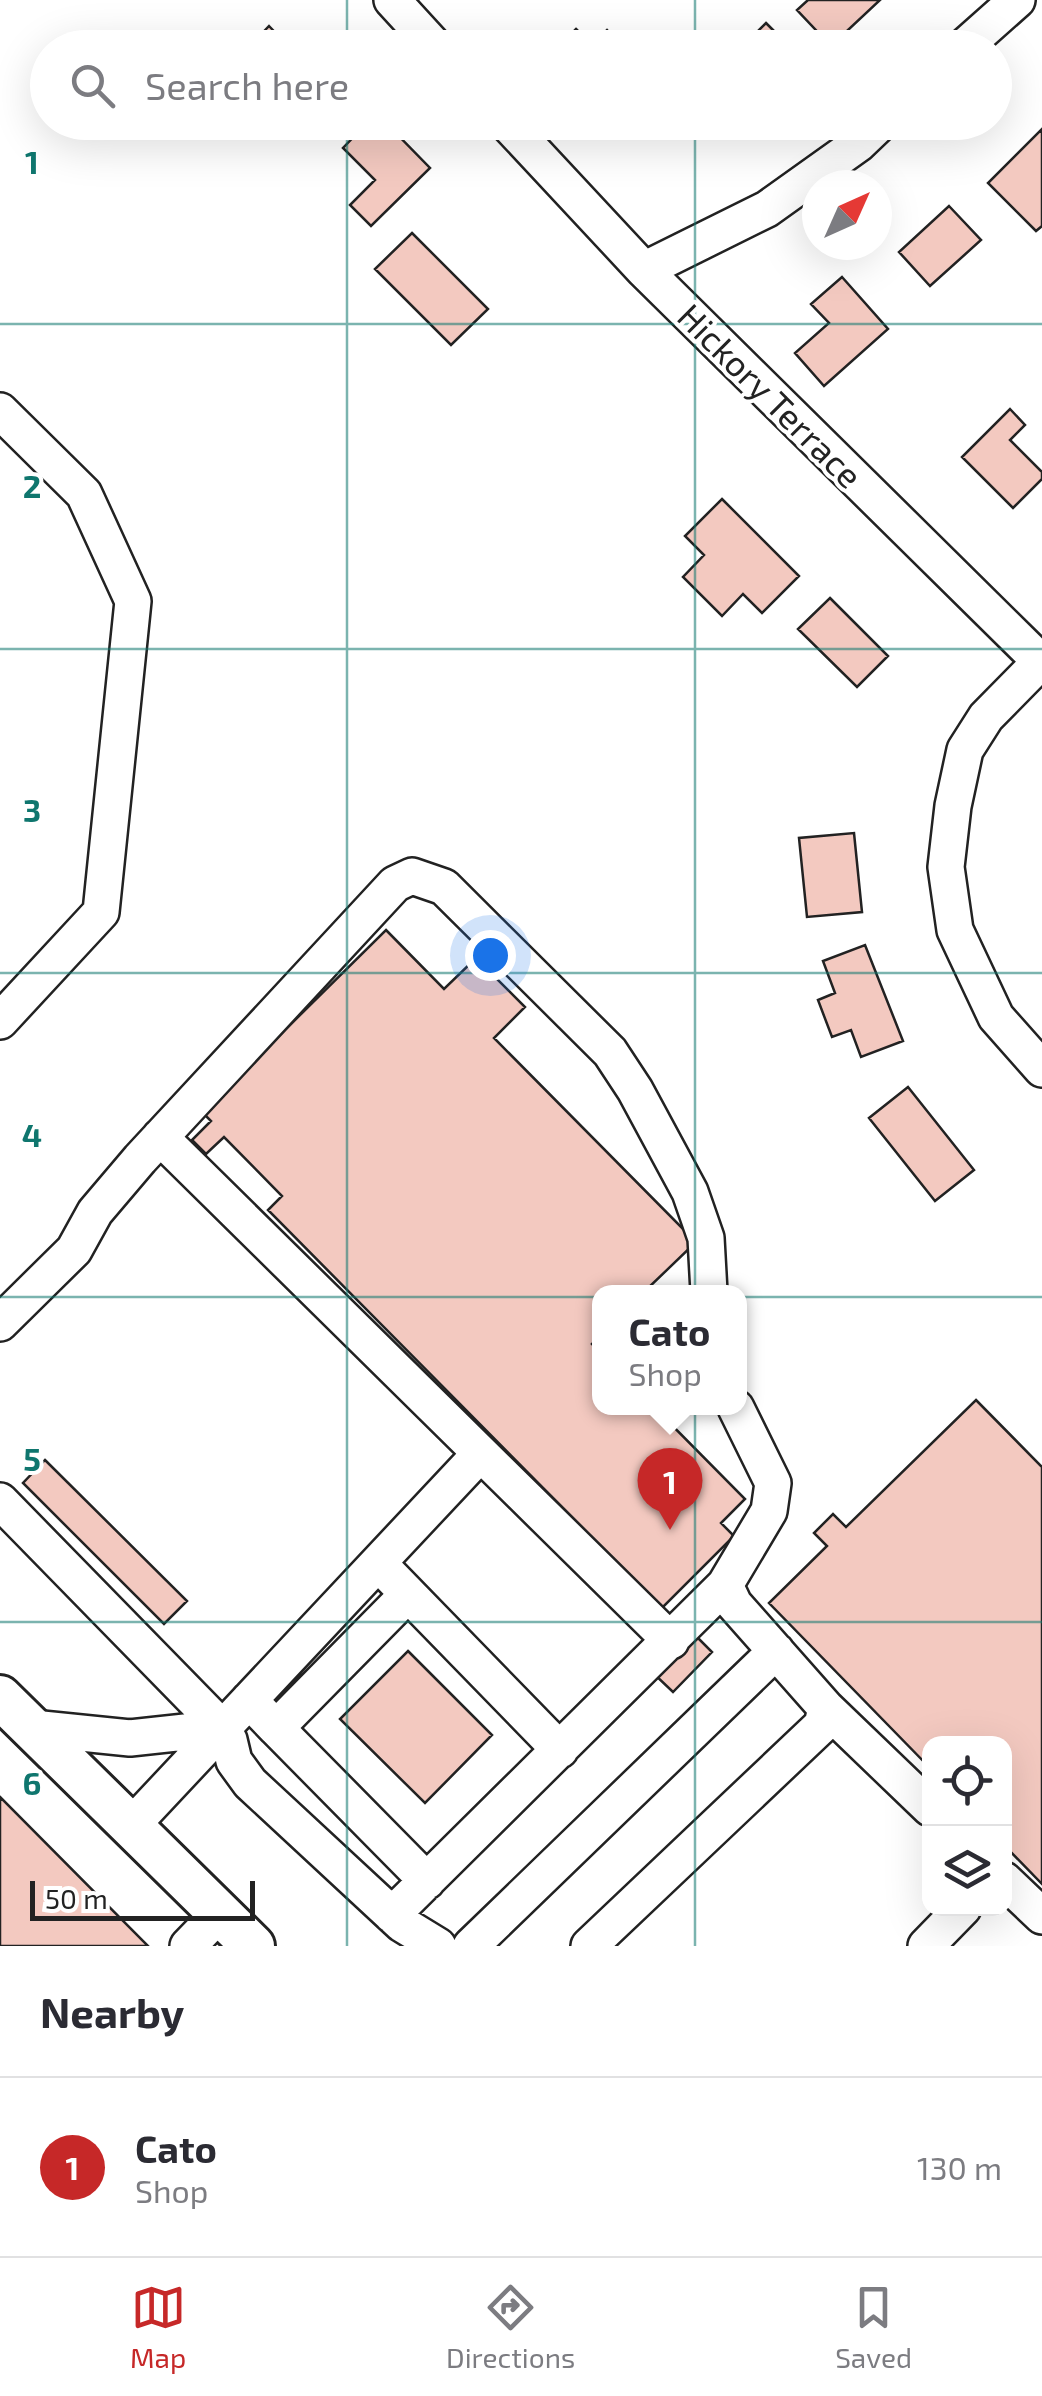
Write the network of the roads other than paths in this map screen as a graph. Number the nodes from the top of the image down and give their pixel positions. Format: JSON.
{"nodes":[{"id":1,"x":392,"y":0,"type":"edge"},
{"id":2,"x":1017,"y":0,"type":"edge"},
{"id":3,"x":420,"y":30,"type":"edge"},
{"id":4,"x":984,"y":30,"type":"edge"},
{"id":5,"x":523,"y":140,"type":"edge"},
{"id":6,"x":862,"y":140,"type":"edge"},
{"id":7,"x":644,"y":270,"type":"junction"},
{"id":8,"x":0,"y":411,"type":"edge"},
{"id":9,"x":1041,"y":661,"type":"edge"},
{"id":10,"x":0,"y":1021,"type":"edge"},
{"id":11,"x":1042,"y":1069,"type":"edge"},
{"id":12,"x":160,"y":1137,"type":"junction"},
{"id":13,"x":709,"y":1285,"type":"edge"},
{"id":14,"x":0,"y":1324,"type":"edge"},
{"id":15,"x":739,"y":1415,"type":"edge"},
{"id":16,"x":480,"y":1454,"type":"junction"},
{"id":17,"x":0,"y":1501,"type":"edge"},
{"id":18,"x":378,"y":1563,"type":"junction"},
{"id":19,"x":725,"y":1585,"type":"junction"},
{"id":20,"x":408,"y":1594,"type":"junction"},
{"id":21,"x":671,"y":1641,"type":"junction"},
{"id":22,"x":776,"y":1652,"type":"junction"},
{"id":23,"x":0,"y":1697,"type":"edge"},
{"id":24,"x":248,"y":1700,"type":"junction"},
{"id":25,"x":826,"y":1708,"type":"junction"},
{"id":26,"x":32,"y":1728,"type":"junction"},
{"id":27,"x":222,"y":1728,"type":"junction"},
{"id":28,"x":276,"y":1728,"type":"junction"},
{"id":29,"x":560,"y":1750,"type":"junction"},
{"id":30,"x":922,"y":1800,"type":"edge"},
{"id":31,"x":132,"y":1826,"type":"junction"},
{"id":32,"x":426,"y":1881,"type":"junction"},
{"id":33,"x":1012,"y":1888,"type":"edge"},
{"id":34,"x":220,"y":1913,"type":"junction"},
{"id":35,"x":392,"y":1915,"type":"junction"},
{"id":36,"x":955,"y":1916,"type":"edge"},
{"id":37,"x":1042,"y":1916,"type":"edge"},
{"id":38,"x":188,"y":1946,"type":"edge"},
{"id":39,"x":253,"y":1946,"type":"edge"},
{"id":40,"x":438,"y":1946,"type":"edge"},
{"id":41,"x":471,"y":1946,"type":"edge"},
{"id":42,"x":589,"y":1946,"type":"edge"},
{"id":43,"x":926,"y":1946,"type":"edge"}],
"edges":[{"from":1,"to":3,"type":"street"},
{"from":2,"to":4,"type":"street"},
{"from":5,"to":7,"type":"street","name":"Hickory Terrace"},
{"from":6,"to":7,"type":"street"},
{"from":7,"to":9,"type":"street","name":"Hickory Terrace"},
{"from":8,"to":10,"type":"street"},
{"from":9,"to":11,"type":"street"},
{"from":12,"to":13,"type":"street"},
{"from":12,"to":14,"type":"street"},
{"from":12,"to":16,"type":"street"},
{"from":15,"to":19,"type":"street"},
{"from":16,"to":18,"type":"street"},
{"from":16,"to":21,"type":"street"},
{"from":17,"to":27,"type":"street"},
{"from":18,"to":20,"type":"street"},
{"from":18,"to":24,"type":"street"},
{"from":19,"to":21,"type":"street"},
{"from":19,"to":22,"type":"street"},
{"from":20,"to":28,"type":"street"},
{"from":20,"to":29,"type":"street"},
{"from":21,"to":29,"type":"street"},
{"from":22,"to":25,"type":"street"},
{"from":22,"to":41,"type":"street"},
{"from":23,"to":26,"type":"main road"},
{"from":24,"to":27,"type":"street"},
{"from":24,"to":28,"type":"street"},
{"from":25,"to":30,"type":"street"},
{"from":25,"to":42,"type":"street"},
{"from":26,"to":27,"type":"street"},
{"from":26,"to":31,"type":"main road"},
{"from":27,"to":31,"type":"street"},
{"from":27,"to":35,"type":"street"},
{"from":28,"to":32,"type":"street"},
{"from":29,"to":32,"type":"street"},
{"from":31,"to":34,"type":"main road"},
{"from":32,"to":35,"type":"street"},
{"from":33,"to":37,"type":"street"},
{"from":34,"to":38,"type":"street"},
{"from":34,"to":39,"type":"main road"},
{"from":35,"to":40,"type":"street"},
{"from":36,"to":43,"type":"street"}]}
